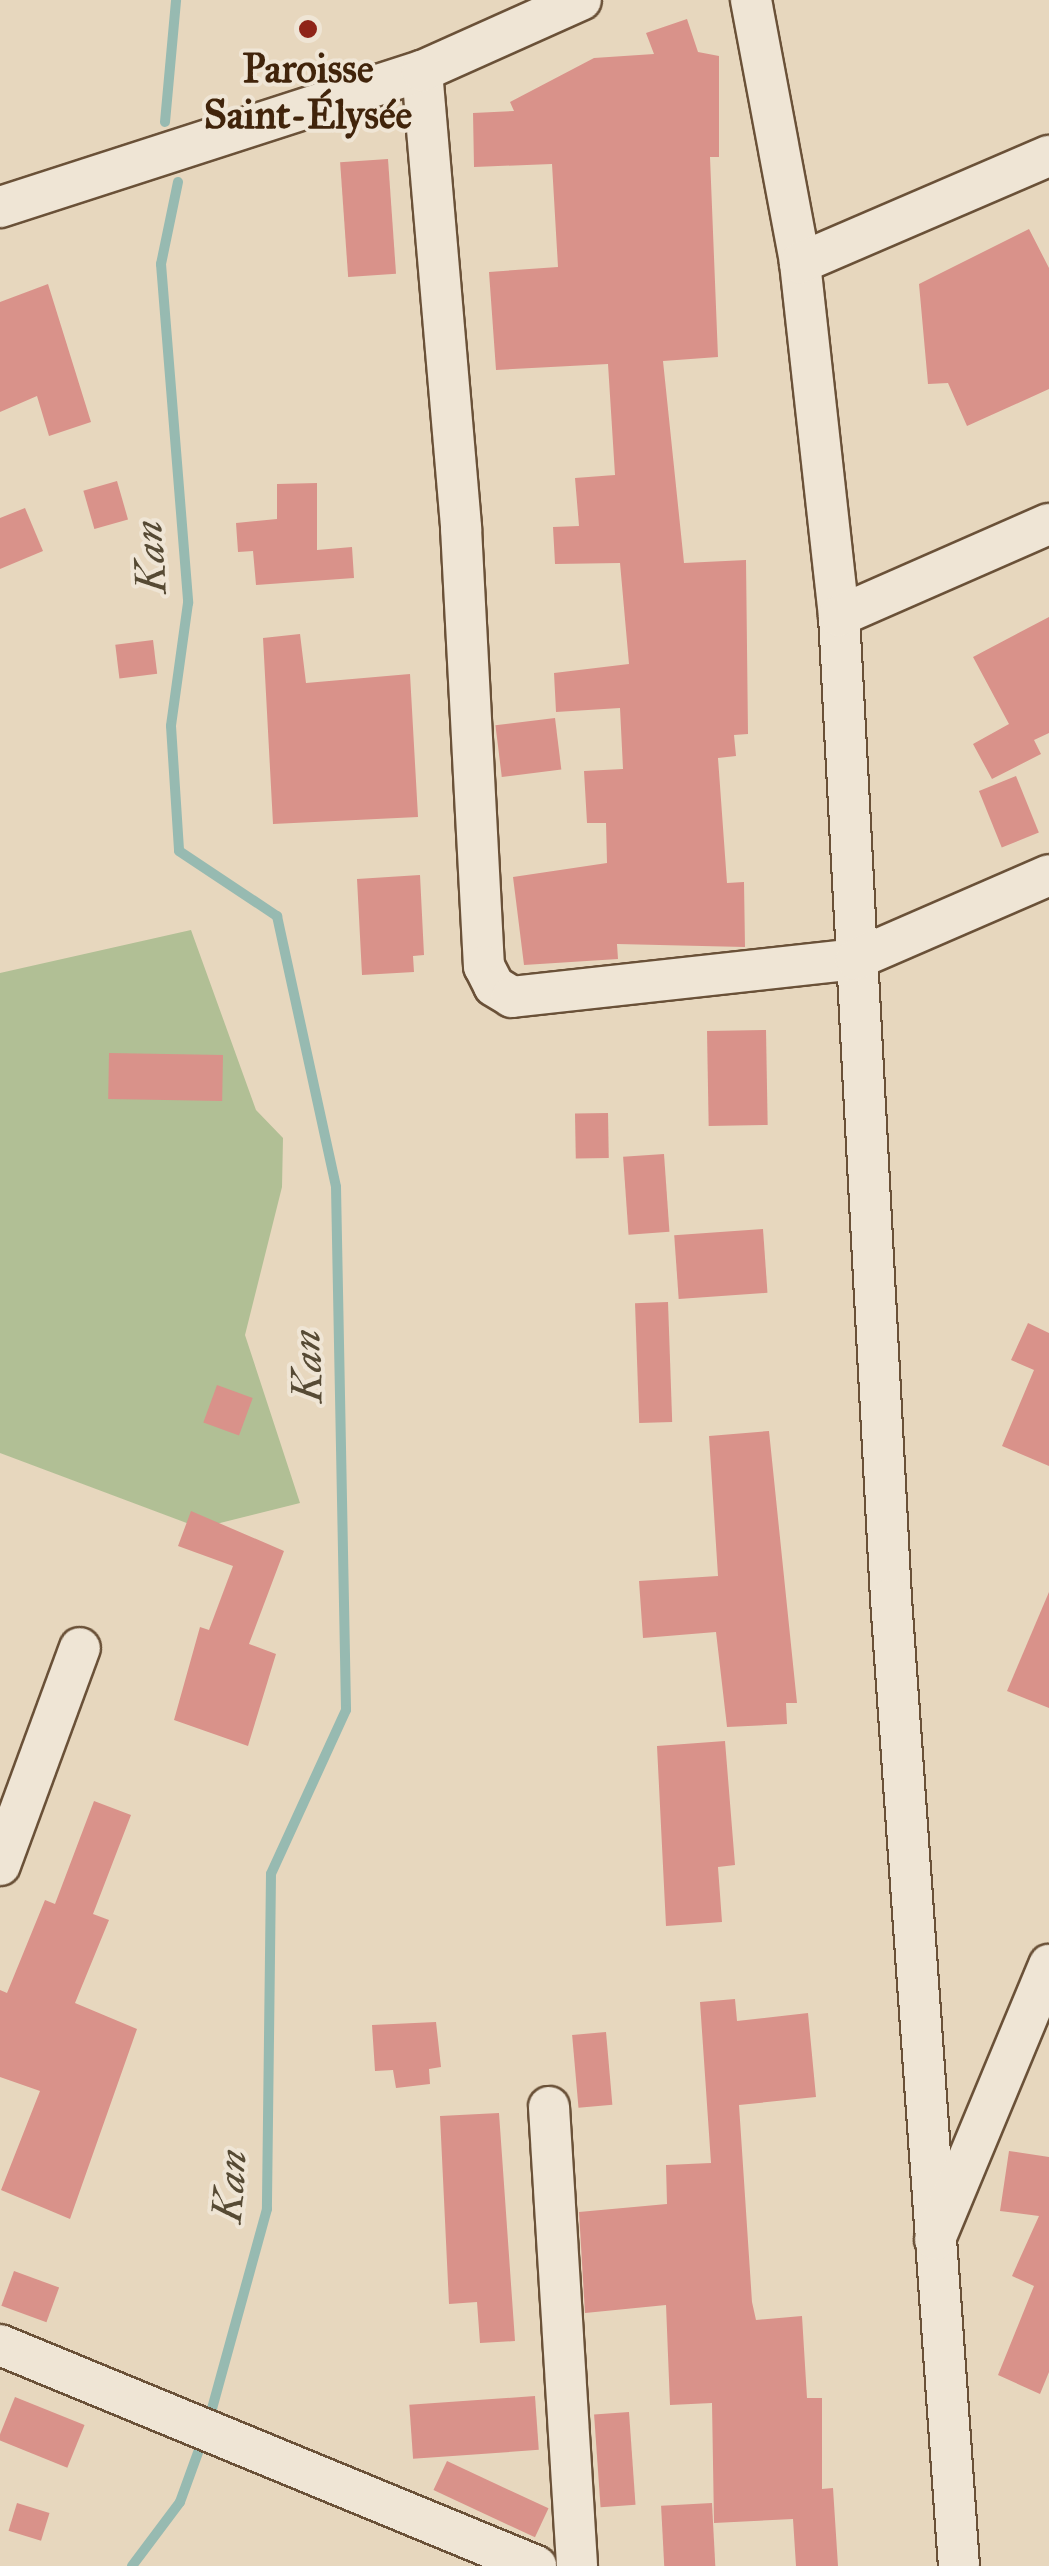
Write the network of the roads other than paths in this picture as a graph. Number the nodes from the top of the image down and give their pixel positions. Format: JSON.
{"nodes":[{"id":1,"x":581,"y":0,"type":"edge"},
{"id":2,"x":752,"y":0,"type":"edge"},
{"id":3,"x":422,"y":71,"type":"junction"},
{"id":4,"x":1049,"y":156,"type":"edge"},
{"id":5,"x":0,"y":206,"type":"edge"},
{"id":6,"x":800,"y":263,"type":"junction"},
{"id":7,"x":1049,"y":524,"type":"edge"},
{"id":8,"x":840,"y":616,"type":"junction"},
{"id":9,"x":1049,"y":875,"type":"edge"},
{"id":10,"x":856,"y":959,"type":"junction"},
{"id":11,"x":80,"y":1648,"type":"dead end"},
{"id":12,"x":0,"y":1865,"type":"edge"},
{"id":13,"x":1049,"y":1966,"type":"edge"},
{"id":14,"x":548,"y":2107,"type":"dead end"},
{"id":15,"x":932,"y":2246,"type":"junction"},
{"id":16,"x":0,"y":2345,"type":"edge"},
{"id":17,"x":536,"y":2566,"type":"edge"},
{"id":18,"x":577,"y":2566,"type":"edge"},
{"id":19,"x":959,"y":2566,"type":"edge"}],
"edges":[{"from":1,"to":3,"type":"street"},
{"from":2,"to":6,"type":"street"},
{"from":3,"to":5,"type":"street"},
{"from":3,"to":10,"type":"street"},
{"from":4,"to":6,"type":"street"},
{"from":6,"to":8,"type":"street"},
{"from":7,"to":8,"type":"street"},
{"from":8,"to":10,"type":"street"},
{"from":9,"to":10,"type":"street"},
{"from":10,"to":15,"type":"street"},
{"from":11,"to":12,"type":"street"},
{"from":13,"to":15,"type":"street"},
{"from":14,"to":18,"type":"street"},
{"from":15,"to":19,"type":"street"},
{"from":16,"to":17,"type":"street"}]}
